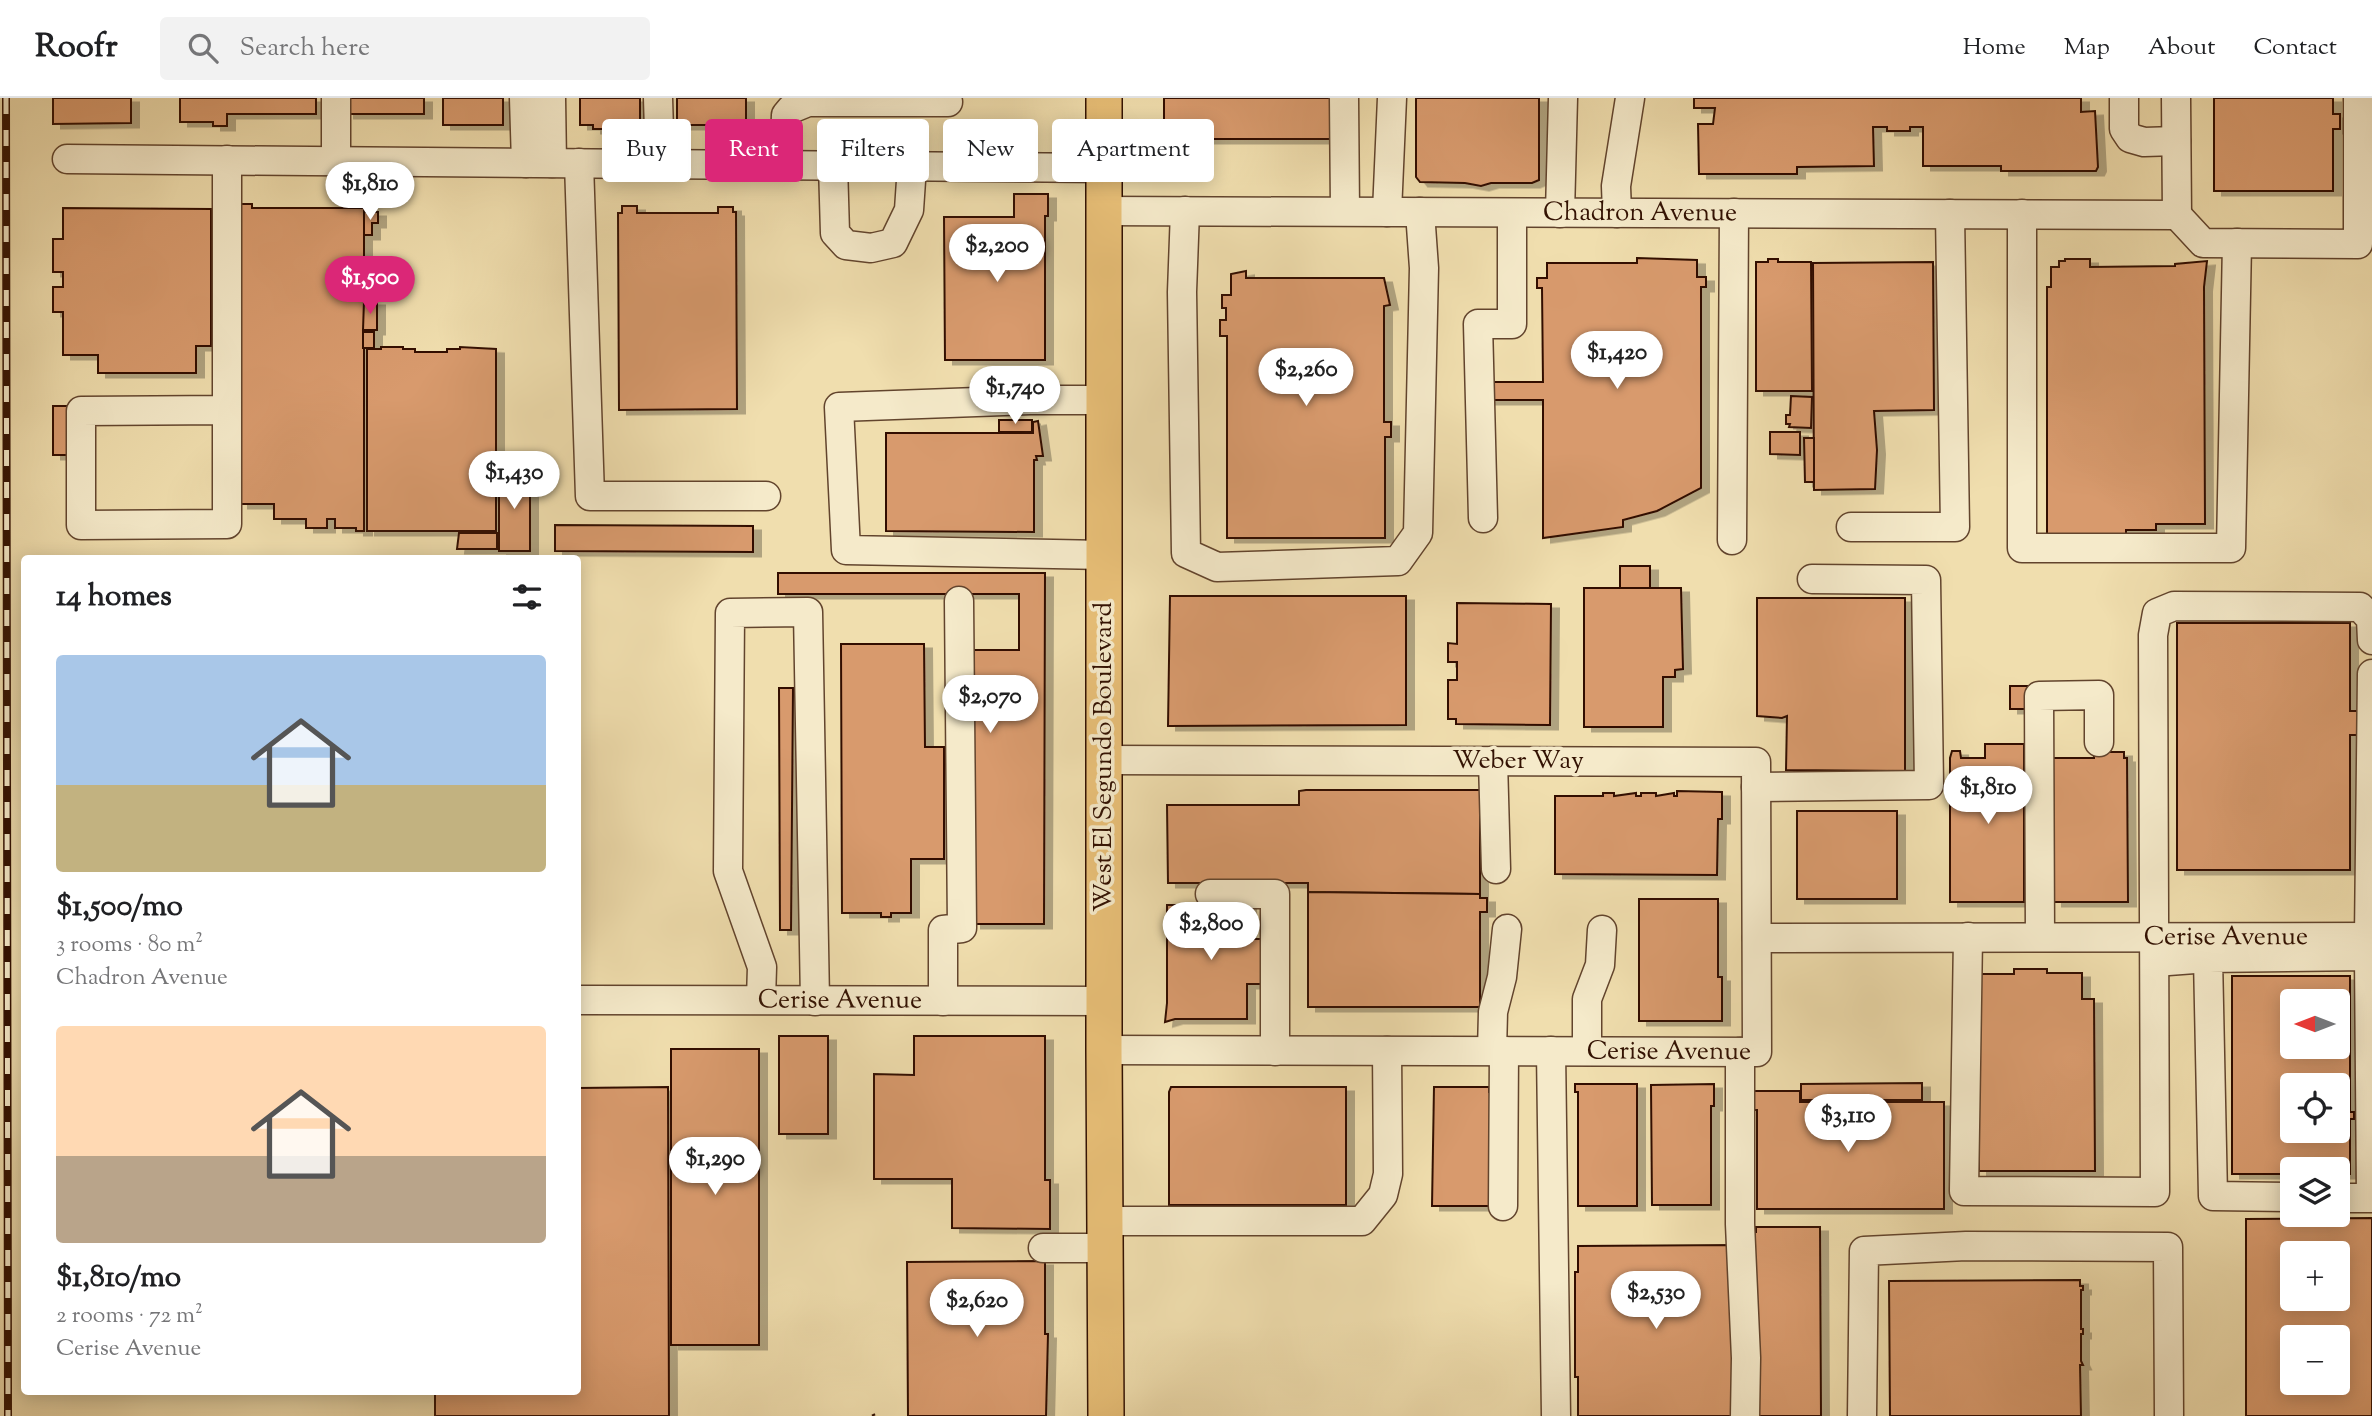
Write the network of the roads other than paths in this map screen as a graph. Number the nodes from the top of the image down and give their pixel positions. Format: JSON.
{"nodes":[{"id":1,"x":336,"y":98,"type":"edge"},
{"id":2,"x":524,"y":98,"type":"edge"},
{"id":3,"x":551,"y":98,"type":"edge"},
{"id":4,"x":658,"y":98,"type":"edge"},
{"id":5,"x":1104,"y":98,"type":"edge"},
{"id":6,"x":1344,"y":98,"type":"edge"},
{"id":7,"x":1392,"y":98,"type":"edge"},
{"id":8,"x":1563,"y":98,"type":"edge"},
{"id":9,"x":1630,"y":98,"type":"edge"},
{"id":10,"x":2124,"y":98,"type":"edge"},
{"id":11,"x":2176,"y":98,"type":"edge"},
{"id":12,"x":2358,"y":98,"type":"edge"},
{"id":13,"x":948,"y":102,"type":"dead end"},
{"id":14,"x":659,"y":119,"type":"edge"},
{"id":15,"x":786,"y":119,"type":"edge"},
{"id":16,"x":1104,"y":119,"type":"edge"},
{"id":17,"x":2176,"y":141,"type":"junction"},
{"id":18,"x":67,"y":159,"type":"dead end"},
{"id":19,"x":227,"y":160,"type":"junction"},
{"id":20,"x":336,"y":161,"type":"junction"},
{"id":21,"x":552,"y":163,"type":"junction"},
{"id":22,"x":602,"y":163,"type":"edge"},
{"id":23,"x":929,"y":166,"type":"edge"},
{"id":24,"x":1052,"y":167,"type":"edge"},
{"id":25,"x":834,"y":182,"type":"edge"},
{"id":26,"x":911,"y":182,"type":"edge"},
{"id":27,"x":1104,"y":182,"type":"edge"},
{"id":28,"x":1104,"y":211,"type":"junction"},
{"id":29,"x":1185,"y":211,"type":"junction"},
{"id":30,"x":1345,"y":211,"type":"junction"},
{"id":31,"x":1387,"y":212,"type":"junction"},
{"id":32,"x":1420,"y":212,"type":"junction"},
{"id":33,"x":1512,"y":212,"type":"junction"},
{"id":34,"x":1560,"y":212,"type":"junction"},
{"id":35,"x":1617,"y":212,"type":"junction"},
{"id":36,"x":1734,"y":213,"type":"junction"},
{"id":37,"x":1950,"y":214,"type":"junction"},
{"id":38,"x":2022,"y":214,"type":"junction"},
{"id":39,"x":2177,"y":215,"type":"junction"},
{"id":40,"x":2237,"y":243,"type":"junction"},
{"id":41,"x":1104,"y":400,"type":"junction"},
{"id":42,"x":227,"y":410,"type":"junction"},
{"id":43,"x":766,"y":496,"type":"dead end"},
{"id":44,"x":1483,"y":518,"type":"dead end"},
{"id":45,"x":1851,"y":527,"type":"dead end"},
{"id":46,"x":1732,"y":540,"type":"dead end"},
{"id":47,"x":1104,"y":555,"type":"junction"},
{"id":48,"x":1812,"y":579,"type":"dead end"},
{"id":49,"x":959,"y":601,"type":"dead end"},
{"id":50,"x":2372,"y":639,"type":"edge"},
{"id":51,"x":2372,"y":674,"type":"edge"},
{"id":52,"x":2099,"y":742,"type":"dead end"},
{"id":53,"x":1104,"y":760,"type":"junction"},
{"id":54,"x":1493,"y":761,"type":"junction"},
{"id":55,"x":1756,"y":787,"type":"junction"},
{"id":56,"x":1496,"y":869,"type":"dead end"},
{"id":57,"x":1210,"y":894,"type":"dead end"},
{"id":58,"x":1507,"y":929,"type":"dead end"},
{"id":59,"x":1602,"y":930,"type":"dead end"},
{"id":60,"x":1968,"y":937,"type":"junction"},
{"id":61,"x":2040,"y":937,"type":"junction"},
{"id":62,"x":2371,"y":937,"type":"edge"},
{"id":63,"x":1757,"y":938,"type":"junction"},
{"id":64,"x":2207,"y":948,"type":"junction"},
{"id":65,"x":2155,"y":950,"type":"junction"},
{"id":66,"x":761,"y":999,"type":"junction"},
{"id":67,"x":581,"y":1000,"type":"edge"},
{"id":68,"x":815,"y":1001,"type":"junction"},
{"id":69,"x":943,"y":1001,"type":"junction"},
{"id":70,"x":1104,"y":1001,"type":"junction"},
{"id":71,"x":1104,"y":1050,"type":"junction"},
{"id":72,"x":1275,"y":1051,"type":"junction"},
{"id":73,"x":1387,"y":1051,"type":"junction"},
{"id":74,"x":1498,"y":1051,"type":"junction"},
{"id":75,"x":1551,"y":1052,"type":"junction"},
{"id":76,"x":1587,"y":1052,"type":"junction"},
{"id":77,"x":1740,"y":1052,"type":"junction"},
{"id":78,"x":2280,"y":1197,"type":"edge"},
{"id":79,"x":2350,"y":1198,"type":"edge"},
{"id":80,"x":1503,"y":1206,"type":"dead end"},
{"id":81,"x":1105,"y":1235,"type":"junction"},
{"id":82,"x":1043,"y":1248,"type":"dead end"},
{"id":83,"x":1106,"y":1416,"type":"edge"},
{"id":84,"x":1556,"y":1416,"type":"edge"},
{"id":85,"x":1745,"y":1416,"type":"edge"},
{"id":86,"x":1861,"y":1416,"type":"edge"},
{"id":87,"x":2169,"y":1416,"type":"edge"}],
"edges":[{"from":1,"to":20,"type":"street"},
{"from":2,"to":21,"type":"street"},
{"from":3,"to":21,"type":"street"},
{"from":4,"to":14,"type":"street"},
{"from":5,"to":16,"type":"main road","name":"West El Segundo Boulevard"},
{"from":6,"to":30,"type":"street"},
{"from":7,"to":31,"type":"street"},
{"from":8,"to":34,"type":"street"},
{"from":9,"to":35,"type":"street"},
{"from":10,"to":17,"type":"street"},
{"from":11,"to":17,"type":"street"},
{"from":12,"to":40,"type":"street"},
{"from":13,"to":15,"type":"street"},
{"from":17,"to":39,"type":"street"},
{"from":18,"to":19,"type":"street"},
{"from":19,"to":20,"type":"street"},
{"from":19,"to":42,"type":"street"},
{"from":20,"to":21,"type":"street"},
{"from":21,"to":22,"type":"street"},
{"from":21,"to":43,"type":"street"},
{"from":23,"to":24,"type":"street"},
{"from":25,"to":26,"type":"street"},
{"from":27,"to":28,"type":"main road","name":"West El Segundo Boulevard"},
{"from":28,"to":29,"type":"street","name":"Chadron Avenue"},
{"from":28,"to":41,"type":"main road","name":"West El Segundo Boulevard"},
{"from":29,"to":30,"type":"street","name":"Chadron Avenue"},
{"from":29,"to":32,"type":"street"},
{"from":30,"to":31,"type":"street","name":"Chadron Avenue"},
{"from":31,"to":32,"type":"street","name":"Chadron Avenue"},
{"from":32,"to":33,"type":"street","name":"Chadron Avenue"},
{"from":33,"to":34,"type":"street","name":"Chadron Avenue"},
{"from":33,"to":44,"type":"street"},
{"from":34,"to":35,"type":"street","name":"Chadron Avenue"},
{"from":35,"to":36,"type":"street","name":"Chadron Avenue"},
{"from":36,"to":37,"type":"street","name":"Chadron Avenue"},
{"from":36,"to":46,"type":"street"},
{"from":37,"to":38,"type":"street","name":"Chadron Avenue"},
{"from":37,"to":45,"type":"street"},
{"from":38,"to":39,"type":"street","name":"Chadron Avenue"},
{"from":38,"to":40,"type":"street"},
{"from":39,"to":40,"type":"street"},
{"from":41,"to":47,"type":"main road","name":"West El Segundo Boulevard"},
{"from":41,"to":47,"type":"street"},
{"from":42,"to":42,"type":"street"},
{"from":47,"to":53,"type":"main road","name":"West El Segundo Boulevard"},
{"from":48,"to":55,"type":"street"},
{"from":49,"to":69,"type":"street"},
{"from":50,"to":65,"type":"street"},
{"from":51,"to":62,"type":"street"},
{"from":52,"to":61,"type":"street"},
{"from":53,"to":54,"type":"street","name":"Weber Way"},
{"from":53,"to":70,"type":"main road","name":"West El Segundo Boulevard"},
{"from":54,"to":55,"type":"street","name":"Weber Way"},
{"from":54,"to":56,"type":"street"},
{"from":55,"to":63,"type":"street","name":"Weber Way"},
{"from":57,"to":72,"type":"street"},
{"from":58,"to":74,"type":"street"},
{"from":59,"to":76,"type":"street"},
{"from":60,"to":61,"type":"street","name":"Cerise Avenue"},
{"from":60,"to":63,"type":"street","name":"Cerise Avenue"},
{"from":60,"to":65,"type":"street"},
{"from":61,"to":65,"type":"street","name":"Cerise Avenue"},
{"from":62,"to":64,"type":"street","name":"Cerise Avenue"},
{"from":63,"to":77,"type":"street","name":"Cerise Avenue"},
{"from":64,"to":65,"type":"street","name":"Cerise Avenue"},
{"from":64,"to":78,"type":"street"},
{"from":64,"to":79,"type":"street"},
{"from":66,"to":67,"type":"street","name":"Cerise Avenue"},
{"from":66,"to":68,"type":"street","name":"Cerise Avenue"},
{"from":66,"to":68,"type":"street"},
{"from":68,"to":69,"type":"street","name":"Cerise Avenue"},
{"from":69,"to":70,"type":"street","name":"Cerise Avenue"},
{"from":70,"to":71,"type":"main road","name":"West El Segundo Boulevard"},
{"from":71,"to":72,"type":"street","name":"Cerise Avenue"},
{"from":71,"to":81,"type":"main road","name":"West El Segundo Boulevard"},
{"from":72,"to":73,"type":"street","name":"Cerise Avenue"},
{"from":73,"to":74,"type":"street","name":"Cerise Avenue"},
{"from":73,"to":81,"type":"street"},
{"from":74,"to":75,"type":"street","name":"Cerise Avenue"},
{"from":74,"to":80,"type":"street"},
{"from":75,"to":76,"type":"street","name":"Cerise Avenue"},
{"from":75,"to":84,"type":"street"},
{"from":76,"to":77,"type":"street","name":"Cerise Avenue"},
{"from":77,"to":85,"type":"street"},
{"from":81,"to":82,"type":"street"},
{"from":81,"to":83,"type":"main road","name":"West El Segundo Boulevard"},
{"from":86,"to":87,"type":"street"}]}
